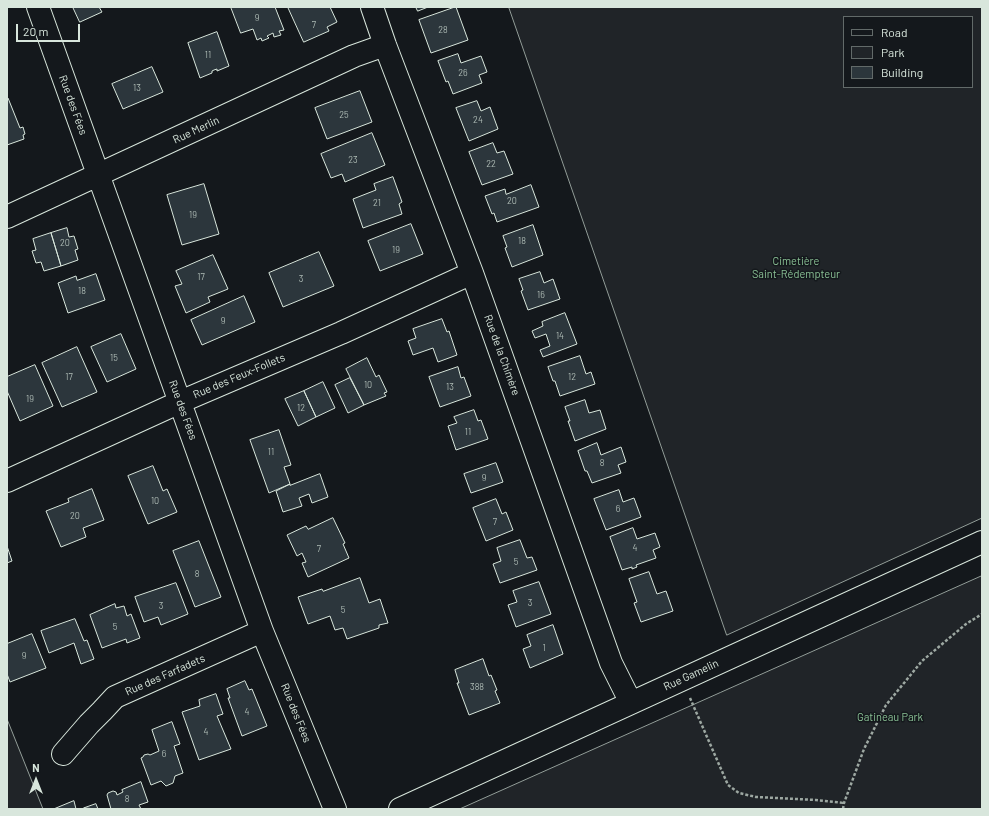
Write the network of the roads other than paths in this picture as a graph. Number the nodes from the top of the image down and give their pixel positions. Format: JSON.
{"nodes":[{"id":1,"x":38,"y":7,"type":"edge"},
{"id":2,"x":372,"y":7,"type":"edge"},
{"id":3,"x":385,"y":45,"type":"junction"},
{"id":4,"x":98,"y":175,"type":"junction"},
{"id":5,"x":7,"y":217,"type":"edge"},
{"id":6,"x":472,"y":272,"type":"junction"},
{"id":7,"x":180,"y":402,"type":"junction"},
{"id":8,"x":7,"y":482,"type":"edge"},
{"id":9,"x":982,"y":542,"type":"edge"},
{"id":10,"x":262,"y":632,"type":"junction"},
{"id":11,"x":631,"y":703,"type":"junction"},
{"id":12,"x":64,"y":754,"type":"dead end"},
{"id":13,"x":335,"y":809,"type":"edge"},
{"id":14,"x":400,"y":809,"type":"edge"}],
"edges":[{"from":1,"to":4,"type":"street","name":"Rue des Fées"},
{"from":2,"to":3,"type":"street","name":"Rue de la Chimère"},
{"from":3,"to":4,"type":"street","name":"Rue Merlin"},
{"from":3,"to":6,"type":"street","name":"Rue de la Chimère"},
{"from":4,"to":5,"type":"street","name":"Rue Merlin"},
{"from":4,"to":7,"type":"street","name":"Rue des Fées"},
{"from":6,"to":7,"type":"street","name":"Rue des Feux-Follets"},
{"from":6,"to":11,"type":"street","name":"Rue de la Chimère"},
{"from":7,"to":8,"type":"street","name":"Rue des Feux-Follets"},
{"from":7,"to":10,"type":"street","name":"Rue des Fées"},
{"from":9,"to":11,"type":"street","name":"Rue Gamelin"},
{"from":10,"to":12,"type":"street","name":"Rue des Farfadets"},
{"from":10,"to":13,"type":"street","name":"Rue des Fées"},
{"from":11,"to":14,"type":"street","name":"Rue Gamelin"}]}
